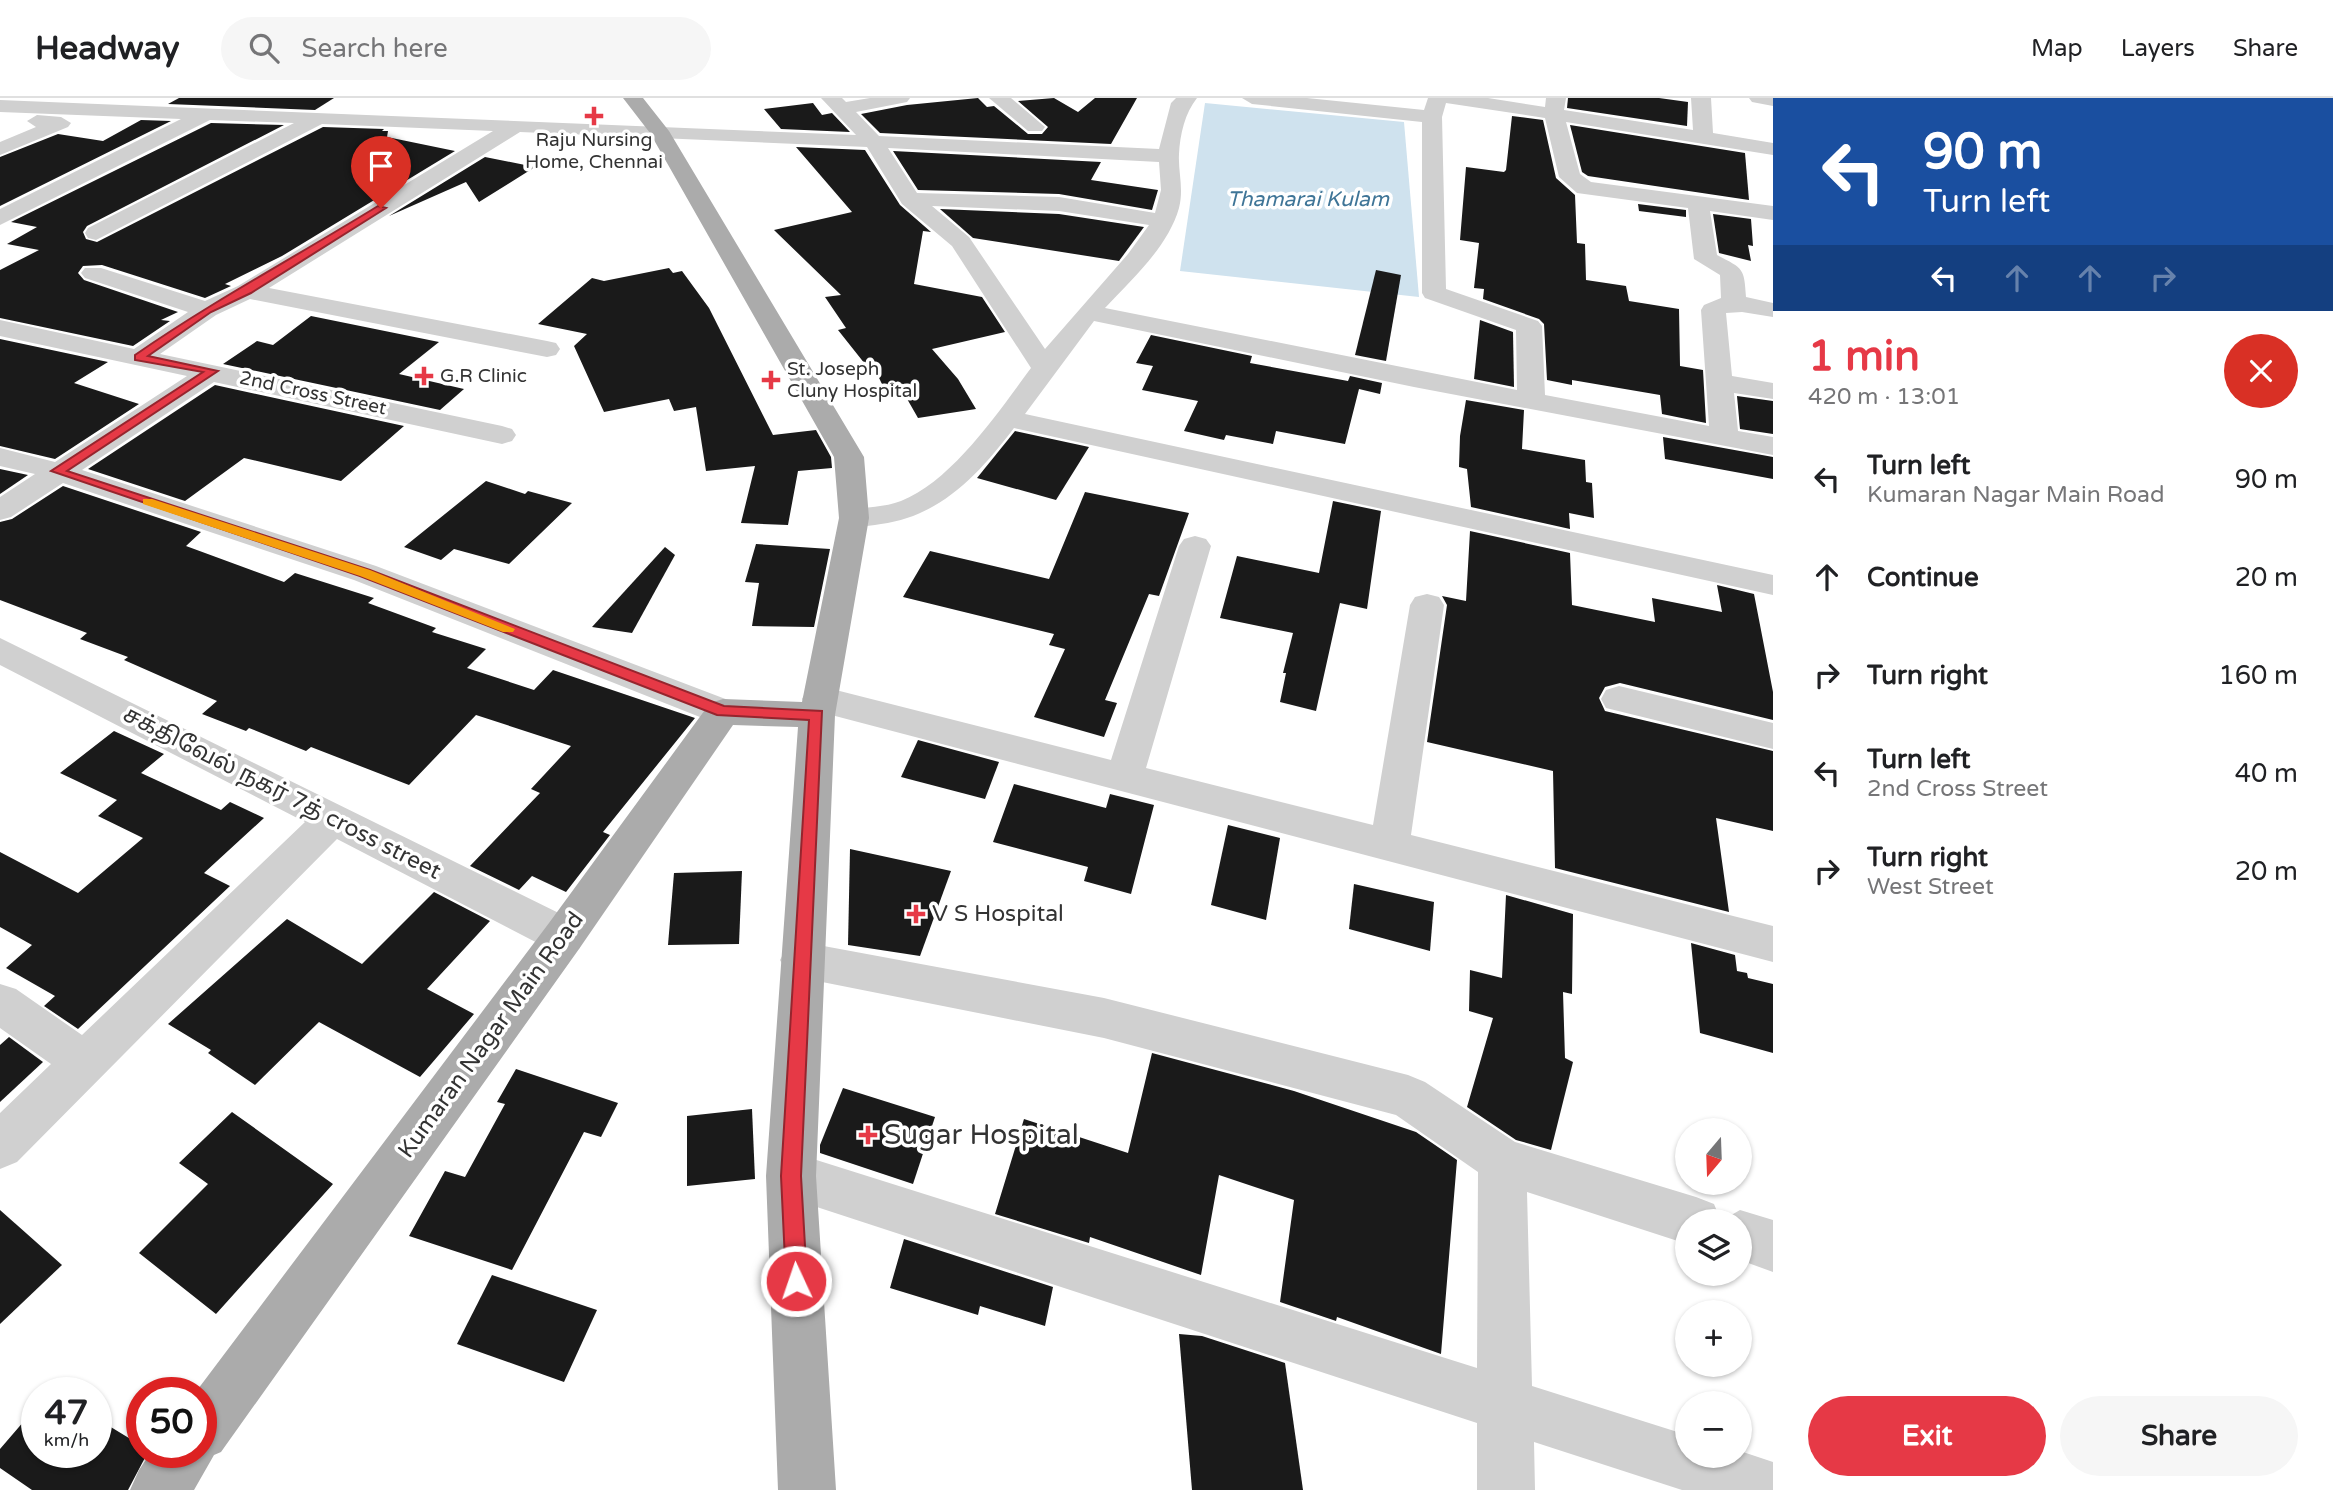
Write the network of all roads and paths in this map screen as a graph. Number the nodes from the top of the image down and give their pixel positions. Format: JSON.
{"nodes":[{"id":1,"x":79,"y":98,"type":"edge"},
{"id":2,"x":262,"y":98,"type":"edge"},
{"id":3,"x":633,"y":98,"type":"edge"},
{"id":4,"x":900,"y":98,"type":"edge"},
{"id":5,"x":999,"y":98,"type":"edge"},
{"id":6,"x":1187,"y":98,"type":"edge"},
{"id":7,"x":1252,"y":98,"type":"edge"},
{"id":8,"x":1451,"y":98,"type":"edge"},
{"id":9,"x":1701,"y":98,"type":"edge"},
{"id":10,"x":1759,"y":98,"type":"edge"},
{"id":11,"x":1773,"y":100,"type":"edge"},
{"id":12,"x":503,"y":101,"type":"dead end"},
{"id":13,"x":836,"y":103,"type":"edge"},
{"id":14,"x":1555,"y":106,"type":"edge"},
{"id":15,"x":1435,"y":107,"type":"edge"},
{"id":16,"x":55,"y":108,"type":"junction"},
{"id":17,"x":1,"y":114,"type":"edge"},
{"id":18,"x":206,"y":114,"type":"junction"},
{"id":19,"x":228,"y":115,"type":"junction"},
{"id":20,"x":317,"y":118,"type":"junction"},
{"id":21,"x":477,"y":125,"type":"junction"},
{"id":22,"x":515,"y":127,"type":"junction"},
{"id":23,"x":1035,"y":127,"type":"dead end"},
{"id":24,"x":659,"y":131,"type":"junction"},
{"id":25,"x":1703,"y":138,"type":"junction"},
{"id":26,"x":874,"y":142,"type":"junction"},
{"id":27,"x":0,"y":149,"type":"edge"},
{"id":28,"x":1773,"y":149,"type":"edge"},
{"id":29,"x":1168,"y":156,"type":"junction"},
{"id":30,"x":910,"y":199,"type":"junction"},
{"id":31,"x":1698,"y":202,"type":"junction"},
{"id":32,"x":1773,"y":213,"type":"edge"},
{"id":33,"x":0,"y":218,"type":"edge"},
{"id":34,"x":1163,"y":221,"type":"junction"},
{"id":35,"x":96,"y":233,"type":"dead end"},
{"id":36,"x":93,"y":273,"type":"dead end"},
{"id":37,"x":247,"y":290,"type":"junction"},
{"id":38,"x":1734,"y":304,"type":"junction"},
{"id":39,"x":207,"y":310,"type":"junction"},
{"id":40,"x":1773,"y":310,"type":"edge"},
{"id":41,"x":1088,"y":312,"type":"junction"},
{"id":42,"x":0,"y":328,"type":"edge"},
{"id":43,"x":547,"y":349,"type":"dead end"},
{"id":44,"x":139,"y":357,"type":"junction"},
{"id":45,"x":1045,"y":369,"type":"junction"},
{"id":46,"x":212,"y":371,"type":"junction"},
{"id":47,"x":1719,"y":382,"type":"junction"},
{"id":48,"x":1773,"y":391,"type":"edge"},
{"id":49,"x":1531,"y":400,"type":"junction"},
{"id":50,"x":1010,"y":419,"type":"junction"},
{"id":51,"x":502,"y":435,"type":"dead end"},
{"id":52,"x":1724,"y":436,"type":"junction"},
{"id":53,"x":1773,"y":446,"type":"edge"},
{"id":54,"x":0,"y":457,"type":"edge"},
{"id":55,"x":57,"y":471,"type":"junction"},
{"id":56,"x":0,"y":511,"type":"edge"},
{"id":57,"x":854,"y":518,"type":"junction"},
{"id":58,"x":1195,"y":546,"type":"dead end"},
{"id":59,"x":1773,"y":585,"type":"edge"},
{"id":60,"x":1427,"y":605,"type":"dead end"},
{"id":61,"x":0,"y":650,"type":"edge"},
{"id":62,"x":1619,"y":699,"type":"dead end"},
{"id":63,"x":818,"y":707,"type":"junction"},
{"id":64,"x":723,"y":712,"type":"junction"},
{"id":65,"x":1773,"y":736,"type":"edge"},
{"id":66,"x":1124,"y":777,"type":"junction"},
{"id":67,"x":333,"y":819,"type":"junction"},
{"id":68,"x":1390,"y":846,"type":"junction"},
{"id":69,"x":564,"y":936,"type":"junction"},
{"id":70,"x":1773,"y":944,"type":"edge"},
{"id":71,"x":802,"y":960,"type":"junction"},
{"id":72,"x":0,"y":1003,"type":"edge"},
{"id":73,"x":86,"y":1062,"type":"junction"},
{"id":74,"x":0,"y":1146,"type":"edge"},
{"id":75,"x":1502,"y":1161,"type":"junction"},
{"id":76,"x":791,"y":1176,"type":"junction"},
{"id":77,"x":1675,"y":1215,"type":"edge"},
{"id":78,"x":1752,"y":1239,"type":"edge"},
{"id":79,"x":1773,"y":1246,"type":"edge"},
{"id":80,"x":1505,"y":1405,"type":"junction"},
{"id":81,"x":217,"y":1410,"type":"edge"},
{"id":82,"x":175,"y":1468,"type":"edge"},
{"id":83,"x":159,"y":1490,"type":"edge"},
{"id":84,"x":807,"y":1490,"type":"edge"},
{"id":85,"x":1506,"y":1490,"type":"edge"},
{"id":86,"x":1771,"y":1490,"type":"edge"}],
"edges":[{"from":1,"to":16,"type":"street"},
{"from":2,"to":19,"type":"street"},
{"from":3,"to":24,"type":"main road"},
{"from":4,"to":13,"type":"street"},
{"from":5,"to":23,"type":"street"},
{"from":6,"to":29,"type":"street"},
{"from":7,"to":15,"type":"street"},
{"from":8,"to":14,"type":"street"},
{"from":9,"to":25,"type":"street"},
{"from":10,"to":11,"type":"street"},
{"from":12,"to":21,"type":"street"},
{"from":13,"to":26,"type":"street"},
{"from":14,"to":25,"type":"street"},
{"from":14,"to":31,"type":"street"},
{"from":15,"to":49,"type":"street"},
{"from":16,"to":17,"type":"street"},
{"from":16,"to":18,"type":"street"},
{"from":17,"to":27,"type":"street"},
{"from":18,"to":19,"type":"street"},
{"from":18,"to":33,"type":"street"},
{"from":19,"to":20,"type":"street"},
{"from":20,"to":21,"type":"street"},
{"from":20,"to":35,"type":"street"},
{"from":21,"to":22,"type":"street"},
{"from":22,"to":24,"type":"street"},
{"from":22,"to":37,"type":"street"},
{"from":24,"to":26,"type":"street"},
{"from":24,"to":57,"type":"main road"},
{"from":25,"to":28,"type":"street"},
{"from":26,"to":29,"type":"street"},
{"from":26,"to":30,"type":"street"},
{"from":29,"to":34,"type":"street"},
{"from":30,"to":34,"type":"street"},
{"from":30,"to":45,"type":"street"},
{"from":31,"to":32,"type":"street"},
{"from":31,"to":38,"type":"street"},
{"from":34,"to":41,"type":"street"},
{"from":36,"to":39,"type":"street"},
{"from":37,"to":39,"type":"street"},
{"from":37,"to":43,"type":"street"},
{"from":38,"to":40,"type":"street"},
{"from":38,"to":47,"type":"street"},
{"from":39,"to":44,"type":"street"},
{"from":41,"to":45,"type":"street"},
{"from":41,"to":49,"type":"street"},
{"from":42,"to":44,"type":"street","name":"2nd Cross Street"},
{"from":44,"to":46,"type":"street","name":"2nd Cross Street"},
{"from":45,"to":50,"type":"street"},
{"from":46,"to":51,"type":"street","name":"2nd Cross Street"},
{"from":46,"to":55,"type":"street"},
{"from":47,"to":48,"type":"street"},
{"from":47,"to":52,"type":"street"},
{"from":49,"to":52,"type":"street"},
{"from":50,"to":57,"type":"street"},
{"from":50,"to":59,"type":"street"},
{"from":52,"to":53,"type":"street"},
{"from":54,"to":55,"type":"street"},
{"from":55,"to":56,"type":"street"},
{"from":55,"to":64,"type":"street"},
{"from":57,"to":63,"type":"main road"},
{"from":58,"to":66,"type":"street"},
{"from":60,"to":68,"type":"street"},
{"from":61,"to":67,"type":"street","name":"சக்திவேல் நகர் 7த் cross street"},
{"from":62,"to":65,"type":"street"},
{"from":63,"to":64,"type":"main road"},
{"from":63,"to":66,"type":"street"},
{"from":63,"to":71,"type":"main road"},
{"from":64,"to":69,"type":"main road","name":"Kumaran Nagar Main Road"},
{"from":66,"to":68,"type":"street"},
{"from":67,"to":69,"type":"street","name":"சக்திவேல் நகர் 7த் cross street"},
{"from":67,"to":73,"type":"street"},
{"from":68,"to":70,"type":"street"},
{"from":69,"to":81,"type":"main road","name":"Kumaran Nagar Main Road"},
{"from":71,"to":75,"type":"street"},
{"from":71,"to":76,"type":"main road"},
{"from":72,"to":73,"type":"street"},
{"from":73,"to":74,"type":"street"},
{"from":75,"to":77,"type":"street"},
{"from":75,"to":80,"type":"street"},
{"from":76,"to":80,"type":"street"},
{"from":76,"to":84,"type":"main road"},
{"from":78,"to":79,"type":"street"},
{"from":80,"to":85,"type":"street"},
{"from":80,"to":86,"type":"street"},
{"from":82,"to":83,"type":"main road"}]}
